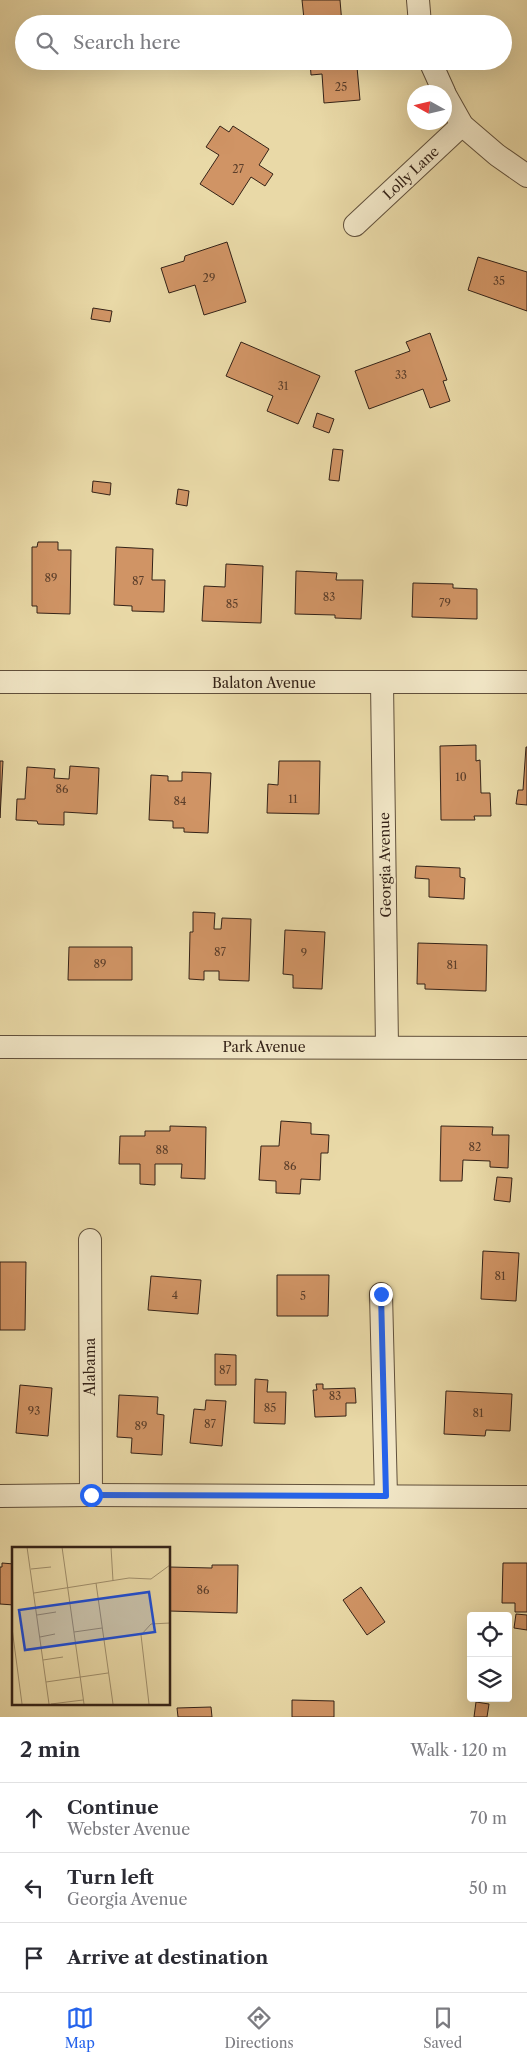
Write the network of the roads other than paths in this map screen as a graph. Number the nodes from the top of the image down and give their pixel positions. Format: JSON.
{"nodes":[{"id":1,"x":418,"y":0,"type":"edge"},
{"id":2,"x":419,"y":15,"type":"edge"},
{"id":3,"x":434,"y":70,"type":"edge"},
{"id":4,"x":440,"y":85,"type":"edge"},
{"id":5,"x":452,"y":107,"type":"edge"},
{"id":6,"x":462,"y":125,"type":"junction"},
{"id":7,"x":527,"y":176,"type":"edge"},
{"id":8,"x":355,"y":225,"type":"dead end"},
{"id":9,"x":0,"y":682,"type":"edge"},
{"id":10,"x":527,"y":682,"type":"edge"},
{"id":11,"x":382,"y":683,"type":"junction"},
{"id":12,"x":0,"y":1047,"type":"edge"},
{"id":13,"x":387,"y":1047,"type":"junction"},
{"id":14,"x":527,"y":1048,"type":"edge"},
{"id":15,"x":90,"y":1240,"type":"dead end"},
{"id":16,"x":381,"y":1294,"type":"dead end"},
{"id":17,"x":91,"y":1495,"type":"junction"},
{"id":18,"x":0,"y":1496,"type":"edge"},
{"id":19,"x":386,"y":1496,"type":"junction"},
{"id":20,"x":527,"y":1497,"type":"edge"}],
"edges":[{"from":1,"to":2,"type":"street"},
{"from":3,"to":4,"type":"street"},
{"from":5,"to":6,"type":"street"},
{"from":6,"to":7,"type":"street"},
{"from":6,"to":8,"type":"street","name":"Lolly Lane"},
{"from":9,"to":11,"type":"street","name":"Balaton Avenue"},
{"from":10,"to":11,"type":"street","name":"Balaton Avenue"},
{"from":11,"to":13,"type":"street","name":"Georgia Avenue"},
{"from":12,"to":13,"type":"street","name":"Park Avenue"},
{"from":13,"to":14,"type":"street","name":"Park Avenue"},
{"from":15,"to":17,"type":"street","name":"Alabama"},
{"from":16,"to":19,"type":"street"},
{"from":17,"to":18,"type":"street"},
{"from":17,"to":19,"type":"street"},
{"from":19,"to":20,"type":"street"}]}
